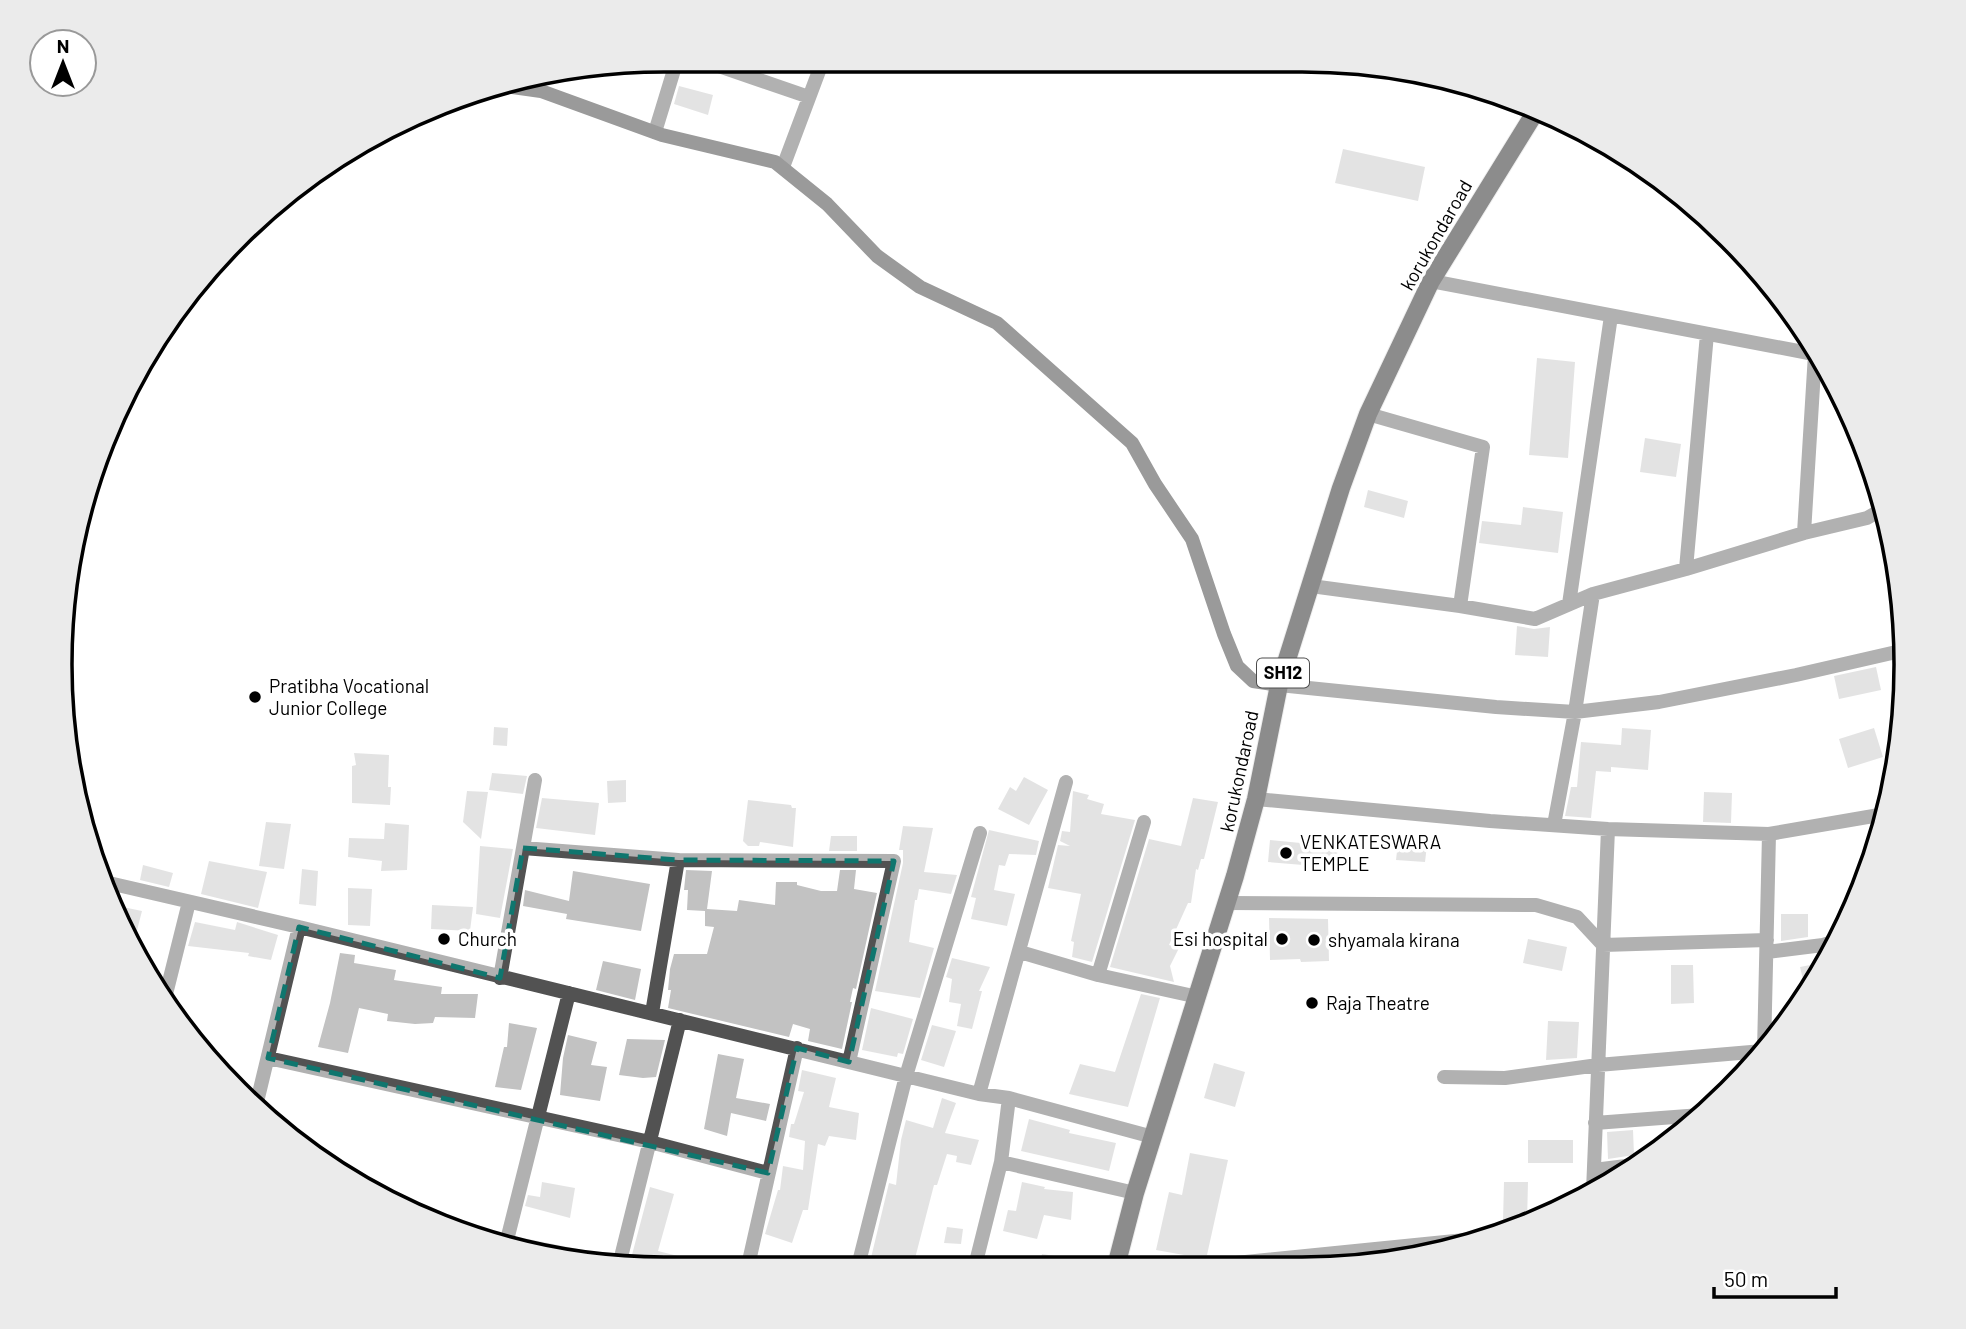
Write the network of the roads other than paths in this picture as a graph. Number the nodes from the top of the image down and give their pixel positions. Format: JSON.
{"nodes":[{"id":1,"x":673,"y":72,"type":"edge"},
{"id":2,"x":736,"y":72,"type":"edge"},
{"id":3,"x":819,"y":72,"type":"edge"},
{"id":4,"x":525,"y":89,"type":"edge"},
{"id":5,"x":809,"y":97,"type":"junction"},
{"id":6,"x":1531,"y":118,"type":"edge"},
{"id":7,"x":655,"y":132,"type":"junction"},
{"id":8,"x":783,"y":167,"type":"junction"},
{"id":9,"x":1431,"y":281,"type":"junction"},
{"id":10,"x":1611,"y":316,"type":"junction"},
{"id":11,"x":1707,"y":334,"type":"junction"},
{"id":12,"x":1805,"y":353,"type":"edge"},
{"id":13,"x":1816,"y":370,"type":"edge"},
{"id":14,"x":1367,"y":414,"type":"junction"},
{"id":15,"x":1875,"y":514,"type":"edge"},
{"id":16,"x":1804,"y":533,"type":"junction"},
{"id":17,"x":1686,"y":569,"type":"junction"},
{"id":18,"x":1311,"y":586,"type":"junction"},
{"id":19,"x":1593,"y":594,"type":"junction"},
{"id":20,"x":1569,"y":604,"type":"junction"},
{"id":21,"x":1460,"y":606,"type":"junction"},
{"id":22,"x":1894,"y":652,"type":"edge"},
{"id":23,"x":1279,"y":685,"type":"junction"},
{"id":24,"x":1575,"y":712,"type":"junction"},
{"id":25,"x":535,"y":780,"type":"dead end"},
{"id":26,"x":1066,"y":782,"type":"dead end"},
{"id":27,"x":1256,"y":799,"type":"junction"},
{"id":28,"x":1875,"y":816,"type":"edge"},
{"id":29,"x":1144,"y":821,"type":"dead end"},
{"id":30,"x":1554,"y":825,"type":"junction"},
{"id":31,"x":1608,"y":829,"type":"junction"},
{"id":32,"x":980,"y":833,"type":"dead end"},
{"id":33,"x":1769,"y":834,"type":"junction"},
{"id":34,"x":523,"y":848,"type":"junction"},
{"id":35,"x":678,"y":860,"type":"junction"},
{"id":36,"x":114,"y":884,"type":"edge"},
{"id":37,"x":189,"y":902,"type":"junction"},
{"id":38,"x":1227,"y":903,"type":"junction"},
{"id":39,"x":299,"y":927,"type":"junction"},
{"id":40,"x":1603,"y":945,"type":"junction"},
{"id":41,"x":1824,"y":945,"type":"edge"},
{"id":42,"x":1767,"y":946,"type":"junction"},
{"id":43,"x":1020,"y":952,"type":"junction"},
{"id":44,"x":1098,"y":975,"type":"junction"},
{"id":45,"x":500,"y":978,"type":"junction"},
{"id":46,"x":168,"y":987,"type":"edge"},
{"id":47,"x":569,"y":993,"type":"junction"},
{"id":48,"x":1198,"y":997,"type":"junction"},
{"id":49,"x":652,"y":1013,"type":"junction"},
{"id":50,"x":680,"y":1020,"type":"junction"},
{"id":51,"x":1764,"y":1035,"type":"edge"},
{"id":52,"x":797,"y":1048,"type":"junction"},
{"id":53,"x":1749,"y":1052,"type":"edge"},
{"id":54,"x":268,"y":1058,"type":"junction"},
{"id":55,"x":849,"y":1062,"type":"junction"},
{"id":56,"x":1598,"y":1065,"type":"junction"},
{"id":57,"x":906,"y":1076,"type":"junction"},
{"id":58,"x":1444,"y":1077,"type":"dead end"},
{"id":59,"x":979,"y":1094,"type":"junction"},
{"id":60,"x":258,"y":1096,"type":"edge"},
{"id":61,"x":1009,"y":1098,"type":"junction"},
{"id":62,"x":1684,"y":1116,"type":"edge"},
{"id":63,"x":539,"y":1118,"type":"junction"},
{"id":64,"x":1595,"y":1124,"type":"junction"},
{"id":65,"x":1153,"y":1137,"type":"junction"},
{"id":66,"x":650,"y":1142,"type":"junction"},
{"id":67,"x":1001,"y":1162,"type":"junction"},
{"id":68,"x":1615,"y":1167,"type":"edge"},
{"id":69,"x":1594,"y":1170,"type":"junction"},
{"id":70,"x":768,"y":1173,"type":"junction"},
{"id":71,"x":1594,"y":1180,"type":"edge"},
{"id":72,"x":1135,"y":1193,"type":"junction"},
{"id":73,"x":508,"y":1236,"type":"edge"},
{"id":74,"x":621,"y":1256,"type":"edge"},
{"id":75,"x":750,"y":1257,"type":"edge"},
{"id":76,"x":860,"y":1257,"type":"edge"},
{"id":77,"x":977,"y":1257,"type":"edge"},
{"id":78,"x":1119,"y":1257,"type":"edge"}],
"edges":[{"from":1,"to":7,"type":"street"},
{"from":2,"to":5,"type":"street"},
{"from":3,"to":5,"type":"street"},
{"from":4,"to":7,"type":"main road"},
{"from":5,"to":8,"type":"street"},
{"from":6,"to":9,"type":"main road","name":"korukondaroad","number":"SH12"},
{"from":7,"to":8,"type":"main road"},
{"from":8,"to":23,"type":"main road"},
{"from":9,"to":10,"type":"street"},
{"from":9,"to":14,"type":"main road","name":"korukondaroad","number":"SH12"},
{"from":10,"to":11,"type":"street"},
{"from":10,"to":20,"type":"street"},
{"from":11,"to":12,"type":"street"},
{"from":11,"to":17,"type":"street"},
{"from":13,"to":16,"type":"street"},
{"from":14,"to":18,"type":"main road","name":"korukondaroad","number":"SH12"},
{"from":14,"to":21,"type":"street"},
{"from":15,"to":16,"type":"street"},
{"from":16,"to":17,"type":"street"},
{"from":17,"to":19,"type":"street"},
{"from":18,"to":21,"type":"street"},
{"from":18,"to":23,"type":"main road","name":"korukondaroad","number":"SH12"},
{"from":19,"to":20,"type":"street"},
{"from":19,"to":24,"type":"street"},
{"from":20,"to":21,"type":"street"},
{"from":22,"to":24,"type":"street"},
{"from":23,"to":24,"type":"street"},
{"from":23,"to":27,"type":"main road","name":"korukondaroad","number":"SH12"},
{"from":24,"to":30,"type":"street"},
{"from":25,"to":34,"type":"street"},
{"from":26,"to":43,"type":"street"},
{"from":27,"to":30,"type":"street"},
{"from":27,"to":38,"type":"main road","name":"korukondaroad","number":"SH12"},
{"from":28,"to":33,"type":"street"},
{"from":29,"to":44,"type":"street"},
{"from":30,"to":31,"type":"street"},
{"from":31,"to":33,"type":"street"},
{"from":31,"to":40,"type":"street"},
{"from":32,"to":57,"type":"street"},
{"from":33,"to":42,"type":"street"},
{"from":34,"to":35,"type":"street"},
{"from":34,"to":45,"type":"street"},
{"from":35,"to":49,"type":"street"},
{"from":35,"to":55,"type":"street"},
{"from":36,"to":37,"type":"street"},
{"from":37,"to":39,"type":"street"},
{"from":37,"to":46,"type":"street"},
{"from":38,"to":40,"type":"street"},
{"from":38,"to":48,"type":"main road","name":"korukondaroad","number":"SH12"},
{"from":39,"to":45,"type":"street"},
{"from":39,"to":54,"type":"street"},
{"from":40,"to":42,"type":"street"},
{"from":40,"to":56,"type":"street"},
{"from":41,"to":42,"type":"street"},
{"from":42,"to":51,"type":"street"},
{"from":43,"to":44,"type":"street"},
{"from":43,"to":59,"type":"street"},
{"from":44,"to":48,"type":"street"},
{"from":45,"to":47,"type":"street"},
{"from":47,"to":49,"type":"street"},
{"from":47,"to":63,"type":"street"},
{"from":48,"to":65,"type":"main road","name":"korukondaroad","number":"SH12"},
{"from":49,"to":50,"type":"street"},
{"from":50,"to":52,"type":"street"},
{"from":50,"to":66,"type":"street"},
{"from":52,"to":55,"type":"street"},
{"from":52,"to":70,"type":"street"},
{"from":53,"to":56,"type":"street"},
{"from":54,"to":60,"type":"street"},
{"from":54,"to":63,"type":"street"},
{"from":55,"to":57,"type":"street"},
{"from":56,"to":58,"type":"street"},
{"from":56,"to":64,"type":"street"},
{"from":57,"to":59,"type":"street"},
{"from":57,"to":76,"type":"street"},
{"from":59,"to":61,"type":"street"},
{"from":61,"to":65,"type":"street"},
{"from":61,"to":67,"type":"street"},
{"from":62,"to":64,"type":"street"},
{"from":63,"to":66,"type":"street"},
{"from":63,"to":73,"type":"street"},
{"from":64,"to":69,"type":"street"},
{"from":65,"to":72,"type":"main road","name":"korukondaroad","number":"SH12"},
{"from":66,"to":70,"type":"street"},
{"from":66,"to":74,"type":"street"},
{"from":67,"to":72,"type":"street"},
{"from":67,"to":77,"type":"street"},
{"from":68,"to":69,"type":"street"},
{"from":69,"to":71,"type":"street"},
{"from":70,"to":75,"type":"street"},
{"from":72,"to":78,"type":"main road","name":"korukondaroad","number":"SH12"}]}
